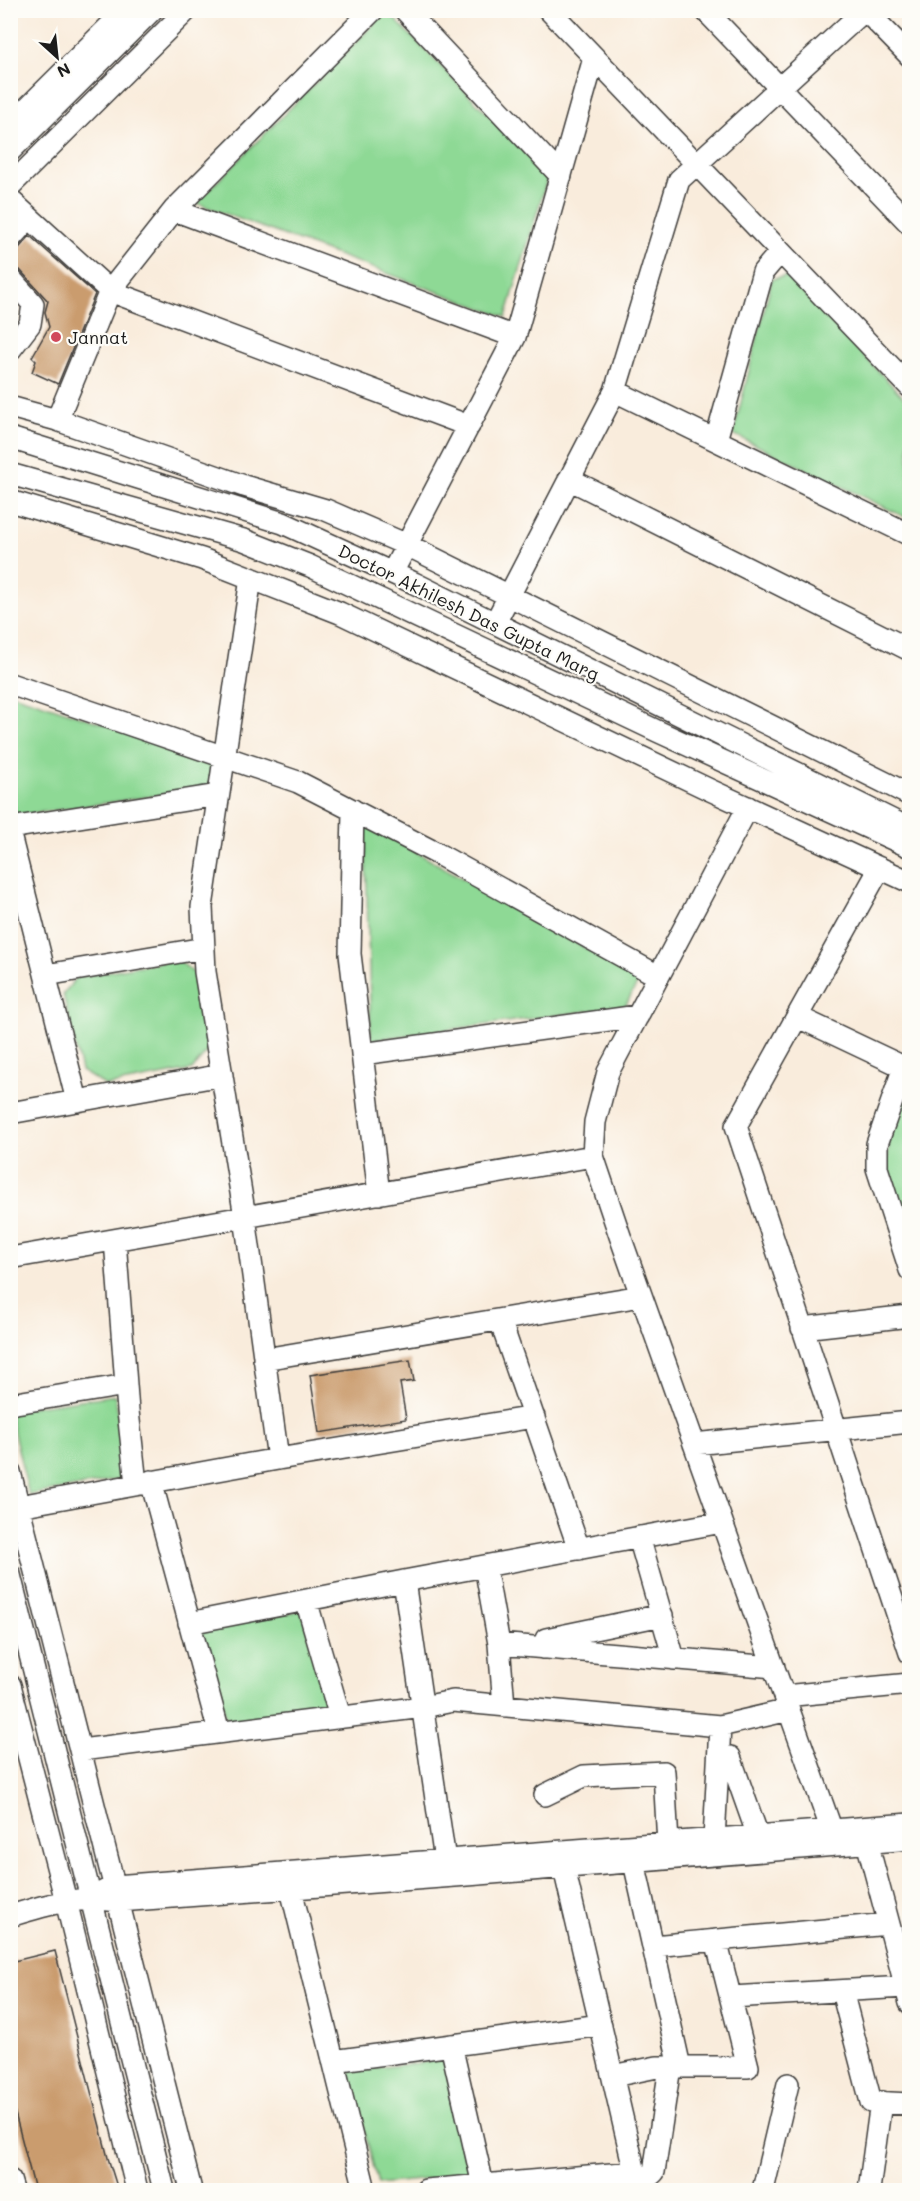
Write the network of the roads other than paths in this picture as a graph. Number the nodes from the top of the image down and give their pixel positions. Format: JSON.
{"nodes":[{"id":1,"x":126,"y":10,"type":"edge"},
{"id":2,"x":152,"y":10,"type":"edge"},
{"id":3,"x":187,"y":10,"type":"edge"},
{"id":4,"x":373,"y":10,"type":"edge"},
{"id":5,"x":405,"y":10,"type":"edge"},
{"id":6,"x":549,"y":10,"type":"edge"},
{"id":7,"x":865,"y":10,"type":"edge"},
{"id":8,"x":712,"y":13,"type":"edge"},
{"id":9,"x":909,"y":56,"type":"edge"},
{"id":10,"x":594,"y":58,"type":"junction"},
{"id":11,"x":780,"y":88,"type":"junction"},
{"id":12,"x":10,"y":125,"type":"edge"},
{"id":13,"x":10,"y":151,"type":"edge"},
{"id":14,"x":697,"y":164,"type":"junction"},
{"id":15,"x":561,"y":176,"type":"junction"},
{"id":16,"x":10,"y":186,"type":"edge"},
{"id":17,"x":10,"y":200,"type":"edge"},
{"id":18,"x":174,"y":210,"type":"junction"},
{"id":19,"x":29,"y":218,"type":"junction"},
{"id":20,"x":909,"y":224,"type":"edge"},
{"id":21,"x":10,"y":239,"type":"edge"},
{"id":22,"x":780,"y":252,"type":"junction"},
{"id":23,"x":10,"y":278,"type":"edge"},
{"id":24,"x":110,"y":291,"type":"junction"},
{"id":25,"x":515,"y":337,"type":"junction"},
{"id":26,"x":10,"y":350,"type":"edge"},
{"id":27,"x":909,"y":387,"type":"edge"},
{"id":28,"x":615,"y":391,"type":"junction"},
{"id":29,"x":10,"y":407,"type":"edge"},
{"id":30,"x":57,"y":420,"type":"junction"},
{"id":31,"x":470,"y":426,"type":"junction"},
{"id":32,"x":10,"y":438,"type":"edge"},
{"id":33,"x":716,"y":440,"type":"junction"},
{"id":34,"x":10,"y":474,"type":"edge"},
{"id":35,"x":569,"y":479,"type":"junction"},
{"id":36,"x":10,"y":501,"type":"edge"},
{"id":37,"x":909,"y":535,"type":"edge"},
{"id":38,"x":407,"y":545,"type":"junction"},
{"id":39,"x":392,"y":573,"type":"junction"},
{"id":40,"x":252,"y":578,"type":"junction"},
{"id":41,"x":509,"y":596,"type":"junction"},
{"id":42,"x":495,"y":623,"type":"junction"},
{"id":43,"x":909,"y":650,"type":"edge"},
{"id":44,"x":10,"y":684,"type":"edge"},
{"id":45,"x":689,"y":720,"type":"junction"},
{"id":46,"x":673,"y":738,"type":"junction"},
{"id":47,"x":224,"y":756,"type":"junction"},
{"id":48,"x":651,"y":762,"type":"junction"},
{"id":49,"x":218,"y":795,"type":"junction"},
{"id":50,"x":909,"y":795,"type":"edge"},
{"id":51,"x":748,"y":807,"type":"junction"},
{"id":52,"x":353,"y":810,"type":"junction"},
{"id":53,"x":10,"y":828,"type":"edge"},
{"id":54,"x":909,"y":829,"type":"edge"},
{"id":55,"x":10,"y":835,"type":"edge"},
{"id":56,"x":909,"y":847,"type":"edge"},
{"id":57,"x":880,"y":868,"type":"junction"},
{"id":58,"x":909,"y":882,"type":"edge"},
{"id":59,"x":204,"y":948,"type":"junction"},
{"id":60,"x":45,"y":975,"type":"junction"},
{"id":61,"x":658,"y":976,"type":"junction"},
{"id":62,"x":638,"y":1016,"type":"junction"},
{"id":63,"x":798,"y":1017,"type":"junction"},
{"id":64,"x":362,"y":1054,"type":"junction"},
{"id":65,"x":907,"y":1068,"type":"edge"},
{"id":66,"x":222,"y":1075,"type":"junction"},
{"id":67,"x":77,"y":1101,"type":"junction"},
{"id":68,"x":10,"y":1113,"type":"edge"},
{"id":69,"x":593,"y":1156,"type":"junction"},
{"id":70,"x":379,"y":1194,"type":"junction"},
{"id":71,"x":245,"y":1217,"type":"junction"},
{"id":72,"x":115,"y":1240,"type":"junction"},
{"id":73,"x":10,"y":1258,"type":"edge"},
{"id":74,"x":909,"y":1270,"type":"edge"},
{"id":75,"x":641,"y":1296,"type":"junction"},
{"id":76,"x":909,"y":1316,"type":"edge"},
{"id":77,"x":500,"y":1320,"type":"junction"},
{"id":78,"x":802,"y":1328,"type":"junction"},
{"id":79,"x":264,"y":1359,"type":"junction"},
{"id":80,"x":126,"y":1385,"type":"junction"},
{"id":81,"x":10,"y":1404,"type":"edge"},
{"id":82,"x":534,"y":1417,"type":"junction"},
{"id":83,"x":909,"y":1422,"type":"edge"},
{"id":84,"x":836,"y":1430,"type":"junction"},
{"id":85,"x":694,"y":1444,"type":"junction"},
{"id":86,"x":278,"y":1459,"type":"junction"},
{"id":87,"x":10,"y":1472,"type":"edge"},
{"id":88,"x":143,"y":1482,"type":"junction"},
{"id":89,"x":19,"y":1506,"type":"junction"},
{"id":90,"x":722,"y":1522,"type":"junction"},
{"id":91,"x":639,"y":1538,"type":"junction"},
{"id":92,"x":579,"y":1549,"type":"junction"},
{"id":93,"x":485,"y":1566,"type":"junction"},
{"id":94,"x":10,"y":1575,"type":"edge"},
{"id":95,"x":404,"y":1581,"type":"junction"},
{"id":96,"x":306,"y":1600,"type":"junction"},
{"id":97,"x":662,"y":1615,"type":"junction"},
{"id":98,"x":189,"y":1623,"type":"junction"},
{"id":99,"x":499,"y":1644,"type":"junction"},
{"id":100,"x":543,"y":1648,"type":"junction"},
{"id":101,"x":909,"y":1653,"type":"edge"},
{"id":102,"x":674,"y":1659,"type":"junction"},
{"id":103,"x":774,"y":1667,"type":"junction"},
{"id":104,"x":909,"y":1684,"type":"edge"},
{"id":105,"x":11,"y":1686,"type":"edge"},
{"id":106,"x":786,"y":1703,"type":"junction"},
{"id":107,"x":504,"y":1706,"type":"junction"},
{"id":108,"x":423,"y":1707,"type":"junction"},
{"id":109,"x":340,"y":1717,"type":"junction"},
{"id":110,"x":720,"y":1726,"type":"junction"},
{"id":111,"x":219,"y":1732,"type":"junction"},
{"id":112,"x":81,"y":1750,"type":"junction"},
{"id":113,"x":719,"y":1756,"type":"junction"},
{"id":114,"x":545,"y":1795,"type":"dead end"},
{"id":115,"x":909,"y":1824,"type":"edge"},
{"id":116,"x":758,"y":1836,"type":"junction"},
{"id":117,"x":835,"y":1838,"type":"junction"},
{"id":118,"x":909,"y":1839,"type":"edge"},
{"id":119,"x":714,"y":1840,"type":"junction"},
{"id":120,"x":867,"y":1842,"type":"junction"},
{"id":121,"x":668,"y":1844,"type":"junction"},
{"id":122,"x":634,"y":1862,"type":"junction"},
{"id":123,"x":564,"y":1868,"type":"junction"},
{"id":124,"x":447,"y":1869,"type":"junction"},
{"id":125,"x":291,"y":1889,"type":"junction"},
{"id":126,"x":117,"y":1894,"type":"junction"},
{"id":127,"x":91,"y":1898,"type":"junction"},
{"id":128,"x":66,"y":1901,"type":"junction"},
{"id":129,"x":10,"y":1916,"type":"edge"},
{"id":130,"x":888,"y":1924,"type":"junction"},
{"id":131,"x":716,"y":1940,"type":"junction"},
{"id":132,"x":653,"y":1946,"type":"junction"},
{"id":133,"x":842,"y":1991,"type":"junction"},
{"id":134,"x":907,"y":1995,"type":"edge"},
{"id":135,"x":731,"y":1997,"type":"junction"},
{"id":136,"x":601,"y":2025,"type":"junction"},
{"id":137,"x":451,"y":2045,"type":"junction"},
{"id":138,"x":333,"y":2061,"type":"junction"},
{"id":139,"x":675,"y":2067,"type":"junction"},
{"id":140,"x":613,"y":2076,"type":"junction"},
{"id":141,"x":788,"y":2084,"type":"dead end"},
{"id":142,"x":880,"y":2102,"type":"junction"},
{"id":143,"x":909,"y":2104,"type":"edge"},
{"id":144,"x":11,"y":2181,"type":"edge"},
{"id":145,"x":483,"y":2185,"type":"junction"},
{"id":146,"x":639,"y":2185,"type":"edge"},
{"id":147,"x":13,"y":2190,"type":"edge"},
{"id":148,"x":137,"y":2190,"type":"edge"},
{"id":149,"x":164,"y":2190,"type":"edge"},
{"id":150,"x":191,"y":2190,"type":"edge"},
{"id":151,"x":365,"y":2190,"type":"edge"},
{"id":152,"x":426,"y":2190,"type":"edge"},
{"id":153,"x":763,"y":2190,"type":"edge"},
{"id":154,"x":869,"y":2190,"type":"edge"}],
"edges":[{"from":1,"to":12,"type":"street"},
{"from":2,"to":13,"type":"street"},
{"from":3,"to":16,"type":"street"},
{"from":4,"to":18,"type":"street"},
{"from":5,"to":15,"type":"street"},
{"from":6,"to":10,"type":"street"},
{"from":7,"to":9,"type":"street"},
{"from":7,"to":11,"type":"street"},
{"from":8,"to":11,"type":"street"},
{"from":10,"to":14,"type":"street"},
{"from":10,"to":15,"type":"street"},
{"from":11,"to":14,"type":"street"},
{"from":11,"to":20,"type":"street"},
{"from":14,"to":22,"type":"street"},
{"from":14,"to":28,"type":"street"},
{"from":15,"to":25,"type":"street"},
{"from":17,"to":19,"type":"street"},
{"from":18,"to":24,"type":"street"},
{"from":18,"to":25,"type":"street"},
{"from":19,"to":21,"type":"street"},
{"from":19,"to":24,"type":"street"},
{"from":22,"to":27,"type":"street"},
{"from":22,"to":33,"type":"street"},
{"from":23,"to":26,"type":"street"},
{"from":24,"to":30,"type":"street"},
{"from":24,"to":31,"type":"street"},
{"from":25,"to":31,"type":"street"},
{"from":28,"to":33,"type":"street"},
{"from":28,"to":35,"type":"street"},
{"from":29,"to":30,"type":"street"},
{"from":30,"to":38,"type":"street"},
{"from":31,"to":38,"type":"street"},
{"from":32,"to":39,"type":"street","name":"Doctor Akhilesh Das Gupta Marg"},
{"from":33,"to":37,"type":"street"},
{"from":34,"to":46,"type":"street","name":"Doctor Akhilesh Das Gupta Marg"},
{"from":35,"to":41,"type":"street"},
{"from":35,"to":43,"type":"street"},
{"from":36,"to":40,"type":"street"},
{"from":38,"to":39,"type":"street"},
{"from":38,"to":41,"type":"street"},
{"from":39,"to":42,"type":"street","name":"Doctor Akhilesh Das Gupta Marg"},
{"from":40,"to":47,"type":"street"},
{"from":40,"to":48,"type":"street"},
{"from":41,"to":42,"type":"street"},
{"from":41,"to":50,"type":"street"},
{"from":42,"to":45,"type":"street","name":"Doctor Akhilesh Das Gupta Marg"},
{"from":44,"to":47,"type":"street"},
{"from":45,"to":46,"type":"street"},
{"from":45,"to":54,"type":"street","name":"Doctor Akhilesh Das Gupta Marg"},
{"from":46,"to":48,"type":"street"},
{"from":46,"to":56,"type":"street","name":"Doctor Akhilesh Das Gupta Marg"},
{"from":47,"to":49,"type":"street"},
{"from":47,"to":52,"type":"street"},
{"from":48,"to":51,"type":"street"},
{"from":49,"to":53,"type":"street"},
{"from":49,"to":59,"type":"street"},
{"from":51,"to":57,"type":"street"},
{"from":51,"to":61,"type":"street"},
{"from":52,"to":61,"type":"street"},
{"from":52,"to":64,"type":"street"},
{"from":55,"to":60,"type":"street"},
{"from":57,"to":58,"type":"street"},
{"from":57,"to":63,"type":"street"},
{"from":59,"to":60,"type":"street"},
{"from":59,"to":66,"type":"street"},
{"from":60,"to":67,"type":"street"},
{"from":61,"to":62,"type":"street"},
{"from":62,"to":64,"type":"street"},
{"from":62,"to":69,"type":"street"},
{"from":63,"to":65,"type":"street"},
{"from":63,"to":78,"type":"street"},
{"from":64,"to":70,"type":"street"},
{"from":65,"to":74,"type":"street"},
{"from":66,"to":67,"type":"street"},
{"from":66,"to":71,"type":"street"},
{"from":67,"to":68,"type":"street"},
{"from":69,"to":70,"type":"street"},
{"from":69,"to":75,"type":"street"},
{"from":70,"to":71,"type":"street"},
{"from":71,"to":72,"type":"street"},
{"from":71,"to":79,"type":"street"},
{"from":72,"to":73,"type":"street"},
{"from":72,"to":80,"type":"street"},
{"from":75,"to":77,"type":"street"},
{"from":75,"to":85,"type":"street"},
{"from":76,"to":78,"type":"street"},
{"from":77,"to":79,"type":"street"},
{"from":77,"to":82,"type":"street"},
{"from":78,"to":84,"type":"street"},
{"from":79,"to":86,"type":"street"},
{"from":80,"to":81,"type":"street"},
{"from":80,"to":88,"type":"street"},
{"from":82,"to":86,"type":"street"},
{"from":82,"to":92,"type":"street"},
{"from":83,"to":84,"type":"street"},
{"from":84,"to":85,"type":"street"},
{"from":84,"to":101,"type":"street"},
{"from":85,"to":90,"type":"street"},
{"from":86,"to":88,"type":"street"},
{"from":87,"to":89,"type":"street"},
{"from":88,"to":89,"type":"street"},
{"from":88,"to":98,"type":"street"},
{"from":89,"to":112,"type":"street"},
{"from":90,"to":91,"type":"street"},
{"from":90,"to":103,"type":"street"},
{"from":91,"to":92,"type":"street"},
{"from":91,"to":97,"type":"street"},
{"from":92,"to":93,"type":"street"},
{"from":93,"to":95,"type":"street"},
{"from":93,"to":99,"type":"street"},
{"from":94,"to":127,"type":"street"},
{"from":95,"to":96,"type":"street"},
{"from":95,"to":108,"type":"street"},
{"from":96,"to":98,"type":"street"},
{"from":96,"to":109,"type":"street"},
{"from":97,"to":100,"type":"street"},
{"from":97,"to":102,"type":"street"},
{"from":98,"to":111,"type":"street"},
{"from":99,"to":100,"type":"street"},
{"from":99,"to":107,"type":"street"},
{"from":100,"to":102,"type":"street"},
{"from":102,"to":103,"type":"street"},
{"from":103,"to":106,"type":"street"},
{"from":104,"to":106,"type":"street"},
{"from":105,"to":128,"type":"street"},
{"from":106,"to":110,"type":"street"},
{"from":106,"to":117,"type":"street"},
{"from":107,"to":108,"type":"street"},
{"from":107,"to":110,"type":"street"},
{"from":108,"to":109,"type":"street"},
{"from":108,"to":124,"type":"street"},
{"from":109,"to":111,"type":"street"},
{"from":110,"to":113,"type":"street"},
{"from":111,"to":112,"type":"street"},
{"from":112,"to":126,"type":"street"},
{"from":113,"to":116,"type":"street"},
{"from":113,"to":119,"type":"street"},
{"from":114,"to":121,"type":"street"},
{"from":115,"to":117,"type":"street"},
{"from":116,"to":117,"type":"street"},
{"from":116,"to":119,"type":"street"},
{"from":117,"to":120,"type":"street"},
{"from":117,"to":122,"type":"street"},
{"from":118,"to":120,"type":"street"},
{"from":119,"to":121,"type":"street"},
{"from":120,"to":130,"type":"street"},
{"from":121,"to":124,"type":"street"},
{"from":122,"to":123,"type":"street"},
{"from":122,"to":132,"type":"street"},
{"from":123,"to":124,"type":"street"},
{"from":123,"to":136,"type":"street"},
{"from":124,"to":125,"type":"street"},
{"from":124,"to":126,"type":"street"},
{"from":125,"to":126,"type":"street"},
{"from":125,"to":138,"type":"street"},
{"from":126,"to":127,"type":"street"},
{"from":126,"to":150,"type":"street"},
{"from":127,"to":128,"type":"street"},
{"from":127,"to":149,"type":"street"},
{"from":128,"to":129,"type":"street"},
{"from":128,"to":148,"type":"street"},
{"from":130,"to":131,"type":"street"},
{"from":130,"to":134,"type":"street"},
{"from":131,"to":132,"type":"street"},
{"from":131,"to":135,"type":"street"},
{"from":132,"to":139,"type":"street"},
{"from":133,"to":134,"type":"street"},
{"from":133,"to":135,"type":"street"},
{"from":133,"to":142,"type":"street"},
{"from":135,"to":139,"type":"street"},
{"from":136,"to":137,"type":"street"},
{"from":136,"to":140,"type":"street"},
{"from":137,"to":138,"type":"street"},
{"from":137,"to":145,"type":"street"},
{"from":138,"to":151,"type":"street"},
{"from":139,"to":140,"type":"street"},
{"from":139,"to":146,"type":"street"},
{"from":140,"to":146,"type":"street"},
{"from":141,"to":153,"type":"street"},
{"from":142,"to":143,"type":"street"},
{"from":142,"to":154,"type":"street"},
{"from":144,"to":147,"type":"street"},
{"from":145,"to":146,"type":"street"},
{"from":145,"to":152,"type":"street"}]}
